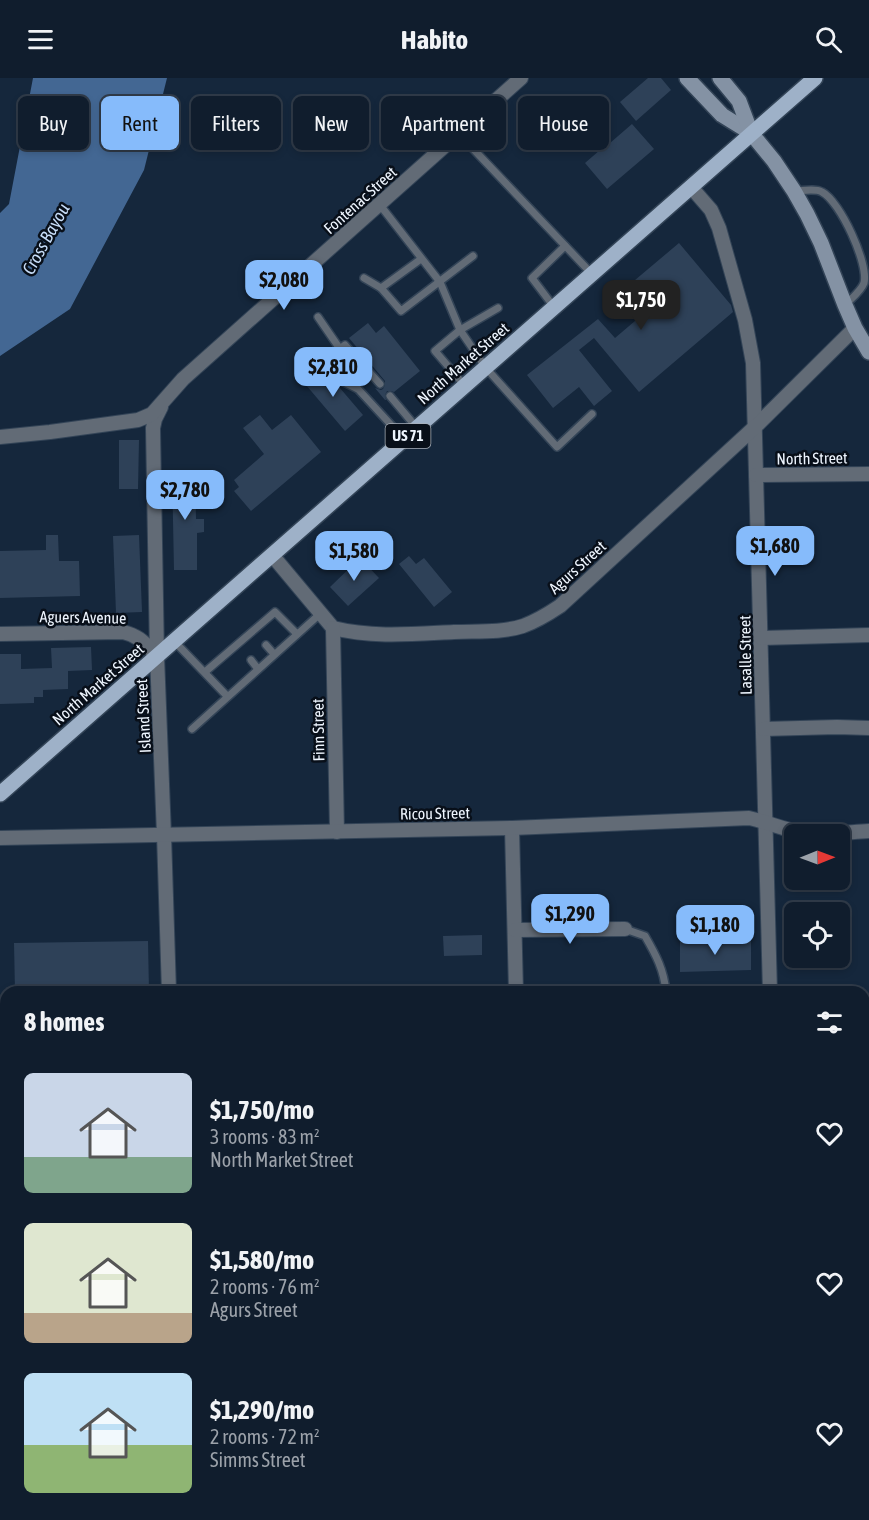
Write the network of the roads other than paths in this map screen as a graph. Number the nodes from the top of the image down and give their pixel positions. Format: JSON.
{"nodes":[{"id":1,"x":521,"y":78,"type":"edge"},
{"id":2,"x":687,"y":78,"type":"edge"},
{"id":3,"x":720,"y":78,"type":"edge"},
{"id":4,"x":815,"y":78,"type":"edge"},
{"id":5,"x":501,"y":96,"type":"edge"},
{"id":6,"x":751,"y":133,"type":"junction"},
{"id":7,"x":441,"y":150,"type":"edge"},
{"id":8,"x":474,"y":150,"type":"edge"},
{"id":9,"x":691,"y":187,"type":"junction"},
{"id":10,"x":794,"y":191,"type":"junction"},
{"id":11,"x":380,"y":205,"type":"junction"},
{"id":12,"x":565,"y":246,"type":"junction"},
{"id":13,"x":473,"y":256,"type":"dead end"},
{"id":14,"x":421,"y":259,"type":"junction"},
{"id":15,"x":592,"y":274,"type":"junction"},
{"id":16,"x":364,"y":278,"type":"dead end"},
{"id":17,"x":440,"y":282,"type":"junction"},
{"id":18,"x":381,"y":288,"type":"junction"},
{"id":19,"x":844,"y":305,"type":"junction"},
{"id":20,"x":554,"y":307,"type":"junction"},
{"id":21,"x":498,"y":308,"type":"dead end"},
{"id":22,"x":318,"y":317,"type":"dead end"},
{"id":23,"x":855,"y":328,"type":"junction"},
{"id":24,"x":460,"y":330,"type":"junction"},
{"id":25,"x":340,"y":349,"type":"junction"},
{"id":26,"x":869,"y":352,"type":"edge"},
{"id":27,"x":486,"y":368,"type":"junction"},
{"id":28,"x":380,"y":384,"type":"dead end"},
{"id":29,"x":465,"y":386,"type":"junction"},
{"id":30,"x":390,"y":396,"type":"dead end"},
{"id":31,"x":162,"y":405,"type":"junction"},
{"id":32,"x":592,"y":414,"type":"dead end"},
{"id":33,"x":755,"y":427,"type":"junction"},
{"id":34,"x":417,"y":428,"type":"junction"},
{"id":35,"x":0,"y":437,"type":"edge"},
{"id":36,"x":404,"y":439,"type":"junction"},
{"id":37,"x":869,"y":474,"type":"edge"},
{"id":38,"x":756,"y":475,"type":"junction"},
{"id":39,"x":272,"y":555,"type":"junction"},
{"id":40,"x":321,"y":613,"type":"junction"},
{"id":41,"x":333,"y":628,"type":"junction"},
{"id":42,"x":0,"y":634,"type":"edge"},
{"id":43,"x":297,"y":634,"type":"junction"},
{"id":44,"x":869,"y":635,"type":"edge"},
{"id":45,"x":761,"y":638,"type":"junction"},
{"id":46,"x":174,"y":641,"type":"junction"},
{"id":47,"x":266,"y":645,"type":"dead end"},
{"id":48,"x":274,"y":654,"type":"junction"},
{"id":49,"x":157,"y":656,"type":"junction"},
{"id":50,"x":251,"y":660,"type":"dead end"},
{"id":51,"x":258,"y":669,"type":"junction"},
{"id":52,"x":205,"y":672,"type":"junction"},
{"id":53,"x":227,"y":696,"type":"junction"},
{"id":54,"x":869,"y":728,"type":"edge"},
{"id":55,"x":192,"y":729,"type":"dead end"},
{"id":56,"x":763,"y":729,"type":"junction"},
{"id":57,"x":0,"y":794,"type":"edge"},
{"id":58,"x":766,"y":822,"type":"junction"},
{"id":59,"x":512,"y":828,"type":"junction"},
{"id":60,"x":869,"y":831,"type":"edge"},
{"id":61,"x":337,"y":832,"type":"junction"},
{"id":62,"x":165,"y":835,"type":"junction"},
{"id":63,"x":0,"y":838,"type":"edge"},
{"id":64,"x":625,"y":929,"type":"joint"},
{"id":65,"x":514,"y":930,"type":"junction"},
{"id":66,"x":170,"y":986,"type":"edge"},
{"id":67,"x":516,"y":986,"type":"edge"},
{"id":68,"x":666,"y":986,"type":"edge"},
{"id":69,"x":770,"y":986,"type":"edge"}],
"edges":[{"from":1,"to":5,"type":"street","name":"Fontenac Street"},
{"from":2,"to":6,"type":"main road"},
{"from":3,"to":6,"type":"main road"},
{"from":4,"to":6,"type":"main road","name":"North Market Street","number":"US 71"},
{"from":6,"to":9,"type":"main road","name":"North Market Street","number":"US 71"},
{"from":6,"to":10,"type":"main road"},
{"from":7,"to":11,"type":"street","name":"Fontenac Street"},
{"from":8,"to":12,"type":"lane"},
{"from":9,"to":15,"type":"main road","name":"North Market Street","number":"US 71"},
{"from":9,"to":33,"type":"street","name":"Lasalle Street"},
{"from":10,"to":19,"type":"main road"},
{"from":10,"to":19,"type":"lane"},
{"from":11,"to":14,"type":"lane"},
{"from":11,"to":31,"type":"street","name":"Fontenac Street"},
{"from":12,"to":15,"type":"lane"},
{"from":12,"to":20,"type":"lane"},
{"from":13,"to":17,"type":"lane"},
{"from":14,"to":17,"type":"lane"},
{"from":14,"to":18,"type":"lane"},
{"from":15,"to":20,"type":"main road","name":"North Market Street","number":"US 71"},
{"from":16,"to":18,"type":"lane"},
{"from":17,"to":18,"type":"lane"},
{"from":17,"to":24,"type":"lane"},
{"from":19,"to":23,"type":"main road"},
{"from":20,"to":27,"type":"main road","name":"North Market Street","number":"US 71"},
{"from":21,"to":24,"type":"lane"},
{"from":22,"to":25,"type":"lane"},
{"from":23,"to":26,"type":"main road"},
{"from":23,"to":33,"type":"street","name":"Agurs Street"},
{"from":24,"to":27,"type":"lane"},
{"from":24,"to":29,"type":"lane"},
{"from":25,"to":28,"type":"lane"},
{"from":25,"to":36,"type":"lane"},
{"from":27,"to":29,"type":"main road","name":"North Market Street","number":"US 71"},
{"from":27,"to":32,"type":"lane"},
{"from":29,"to":34,"type":"main road","name":"North Market Street","number":"US 71"},
{"from":30,"to":34,"type":"lane"},
{"from":31,"to":35,"type":"street","name":"Fontenac Street"},
{"from":31,"to":49,"type":"street","name":"Island Street"},
{"from":33,"to":38,"type":"street","name":"Lasalle Street"},
{"from":33,"to":41,"type":"street","name":"Agurs Street"},
{"from":34,"to":36,"type":"main road","name":"North Market Street","number":"US 71"},
{"from":36,"to":39,"type":"main road","name":"North Market Street","number":"US 71"},
{"from":37,"to":38,"type":"street","name":"North Street"},
{"from":38,"to":45,"type":"street","name":"Lasalle Street"},
{"from":39,"to":40,"type":"street"},
{"from":39,"to":46,"type":"main road","name":"North Market Street","number":"US 71"},
{"from":40,"to":41,"type":"street"},
{"from":40,"to":43,"type":"lane"},
{"from":41,"to":61,"type":"street","name":"Finn Street"},
{"from":42,"to":49,"type":"street","name":"Aguers Avenue"},
{"from":43,"to":48,"type":"lane"},
{"from":43,"to":52,"type":"lane"},
{"from":44,"to":45,"type":"street"},
{"from":45,"to":56,"type":"street","name":"Lasalle Street"},
{"from":46,"to":49,"type":"main road","name":"North Market Street","number":"US 71"},
{"from":46,"to":52,"type":"lane"},
{"from":47,"to":48,"type":"lane"},
{"from":48,"to":51,"type":"lane"},
{"from":49,"to":57,"type":"main road","name":"North Market Street","number":"US 71"},
{"from":49,"to":62,"type":"street","name":"Island Street"},
{"from":50,"to":51,"type":"lane"},
{"from":51,"to":53,"type":"lane"},
{"from":52,"to":53,"type":"lane"},
{"from":53,"to":55,"type":"lane"},
{"from":54,"to":56,"type":"street"},
{"from":56,"to":58,"type":"street","name":"Lasalle Street"},
{"from":58,"to":59,"type":"street","name":"Ricou Street"},
{"from":58,"to":60,"type":"street","name":"Ricou Street"},
{"from":58,"to":69,"type":"street","name":"Lasalle Street"},
{"from":59,"to":61,"type":"street","name":"Ricou Street"},
{"from":59,"to":65,"type":"street"},
{"from":61,"to":62,"type":"street","name":"Ricou Street"},
{"from":62,"to":63,"type":"street","name":"Ricou Street"},
{"from":62,"to":66,"type":"street","name":"Island Street"},
{"from":64,"to":65,"type":"street"},
{"from":64,"to":68,"type":"lane"},
{"from":65,"to":67,"type":"street"}]}
